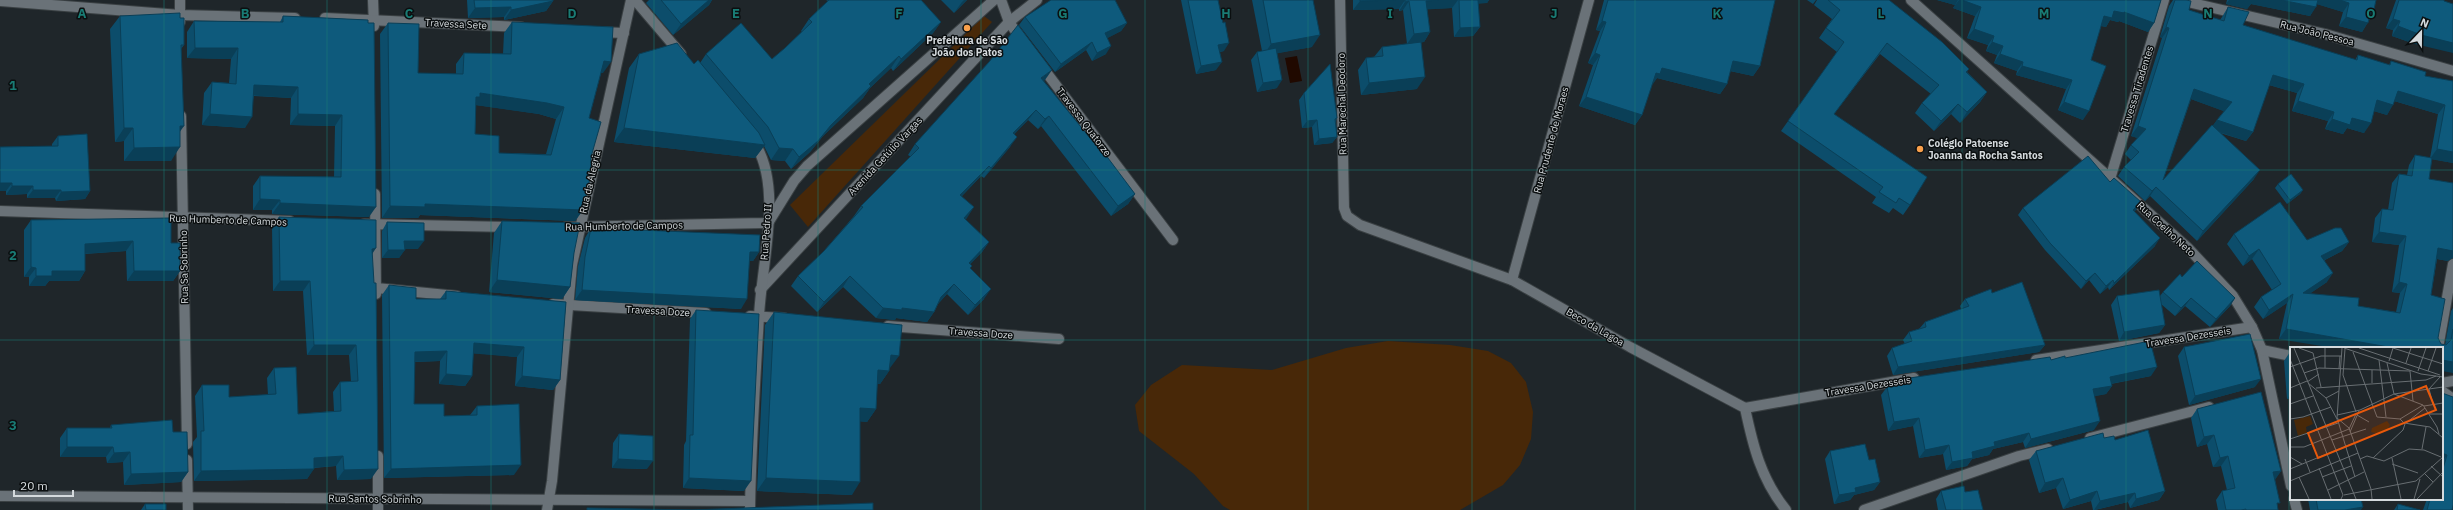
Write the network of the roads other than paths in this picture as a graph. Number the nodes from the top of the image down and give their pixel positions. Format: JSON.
{"nodes":[{"id":1,"x":180,"y":0,"type":"edge"},
{"id":2,"x":373,"y":0,"type":"edge"},
{"id":3,"x":631,"y":0,"type":"edge"},
{"id":4,"x":635,"y":0,"type":"edge"},
{"id":5,"x":994,"y":0,"type":"edge"},
{"id":6,"x":1001,"y":0,"type":"edge"},
{"id":7,"x":1038,"y":0,"type":"edge"},
{"id":8,"x":1340,"y":0,"type":"edge"},
{"id":9,"x":1589,"y":0,"type":"edge"},
{"id":10,"x":1911,"y":0,"type":"edge"},
{"id":11,"x":2164,"y":0,"type":"edge"},
{"id":12,"x":2179,"y":0,"type":"edge"},
{"id":13,"x":0,"y":1,"type":"edge"},
{"id":14,"x":180,"y":16,"type":"junction"},
{"id":15,"x":374,"y":19,"type":"junction"},
{"id":16,"x":1009,"y":22,"type":"junction"},
{"id":17,"x":530,"y":28,"type":"edge"},
{"id":18,"x":180,"y":31,"type":"edge"},
{"id":19,"x":585,"y":31,"type":"edge"},
{"id":20,"x":624,"y":33,"type":"junction"},
{"id":21,"x":374,"y":35,"type":"edge"},
{"id":22,"x":686,"y":60,"type":"edge"},
{"id":23,"x":2453,"y":71,"type":"edge"},
{"id":24,"x":181,"y":109,"type":"edge"},
{"id":25,"x":745,"y":131,"type":"edge"},
{"id":26,"x":2110,"y":179,"type":"junction"},
{"id":27,"x":375,"y":185,"type":"edge"},
{"id":28,"x":1344,"y":208,"type":"joint"},
{"id":29,"x":0,"y":211,"type":"edge"},
{"id":30,"x":182,"y":218,"type":"junction"},
{"id":31,"x":298,"y":222,"type":"edge"},
{"id":32,"x":352,"y":223,"type":"edge"},
{"id":33,"x":768,"y":223,"type":"junction"},
{"id":34,"x":375,"y":224,"type":"junction"},
{"id":35,"x":524,"y":227,"type":"edge"},
{"id":36,"x":556,"y":227,"type":"edge"},
{"id":37,"x":580,"y":228,"type":"junction"},
{"id":38,"x":1174,"y":240,"type":"dead end"},
{"id":39,"x":2453,"y":264,"type":"edge"},
{"id":40,"x":1512,"y":280,"type":"junction"},
{"id":41,"x":376,"y":288,"type":"junction"},
{"id":42,"x":760,"y":290,"type":"junction"},
{"id":43,"x":468,"y":297,"type":"edge"},
{"id":44,"x":377,"y":304,"type":"edge"},
{"id":45,"x":545,"y":304,"type":"edge"},
{"id":46,"x":568,"y":306,"type":"junction"},
{"id":47,"x":719,"y":314,"type":"edge"},
{"id":48,"x":743,"y":315,"type":"edge"},
{"id":49,"x":758,"y":316,"type":"junction"},
{"id":50,"x":798,"y":319,"type":"edge"},
{"id":51,"x":877,"y":325,"type":"edge"},
{"id":52,"x":2252,"y":327,"type":"junction"},
{"id":53,"x":1059,"y":340,"type":"dead end"},
{"id":54,"x":2438,"y":347,"type":"edge"},
{"id":55,"x":2262,"y":350,"type":"junction"},
{"id":56,"x":2290,"y":356,"type":"edge"},
{"id":57,"x":2024,"y":362,"type":"edge"},
{"id":58,"x":1922,"y":377,"type":"edge"},
{"id":59,"x":2453,"y":381,"type":"edge"},
{"id":60,"x":2443,"y":383,"type":"edge"},
{"id":61,"x":2443,"y":392,"type":"edge"},
{"id":62,"x":2453,"y":399,"type":"edge"},
{"id":63,"x":2218,"y":404,"type":"edge"},
{"id":64,"x":1744,"y":408,"type":"junction"},
{"id":65,"x":2080,"y":440,"type":"edge"},
{"id":66,"x":378,"y":444,"type":"edge"},
{"id":67,"x":2057,"y":446,"type":"edge"},
{"id":68,"x":2290,"y":482,"type":"edge"},
{"id":69,"x":0,"y":496,"type":"edge"},
{"id":70,"x":188,"y":496,"type":"junction"},
{"id":71,"x":378,"y":499,"type":"junction"},
{"id":72,"x":2294,"y":500,"type":"edge"},
{"id":73,"x":547,"y":506,"type":"edge"},
{"id":74,"x":750,"y":506,"type":"edge"},
{"id":75,"x":188,"y":510,"type":"edge"},
{"id":76,"x":378,"y":510,"type":"edge"},
{"id":77,"x":1786,"y":510,"type":"edge"},
{"id":78,"x":1864,"y":510,"type":"edge"},
{"id":79,"x":2297,"y":510,"type":"edge"}],
"edges":[{"from":1,"to":14,"type":"street"},
{"from":2,"to":15,"type":"street"},
{"from":3,"to":20,"type":"street","name":"Rua da Alegria"},
{"from":4,"to":22,"type":"street"},
{"from":5,"to":33,"type":"street"},
{"from":6,"to":16,"type":"street","name":"Travessa Quatorze"},
{"from":7,"to":16,"type":"street"},
{"from":8,"to":28,"type":"street","name":"Rua Marechal Deodoro"},
{"from":9,"to":40,"type":"street","name":"Rua Prudente de Moraes"},
{"from":10,"to":26,"type":"street","name":"Rua Coelho Neto"},
{"from":11,"to":26,"type":"street","name":"Travessa Tiradentes"},
{"from":12,"to":23,"type":"street","name":"Rua João Pessoa"},
{"from":13,"to":14,"type":"street","name":"Travessa Sete"},
{"from":14,"to":15,"type":"street","name":"Travessa Sete"},
{"from":14,"to":18,"type":"street"},
{"from":15,"to":17,"type":"street","name":"Travessa Sete"},
{"from":15,"to":21,"type":"street"},
{"from":16,"to":38,"type":"street","name":"Travessa Quatorze"},
{"from":16,"to":42,"type":"street","name":"Avenida Getúlio Vargas"},
{"from":19,"to":20,"type":"street"},
{"from":20,"to":37,"type":"street","name":"Rua da Alegria"},
{"from":24,"to":30,"type":"street","name":"Rua Sa Sobrinho"},
{"from":25,"to":33,"type":"street","name":"Rua Pedro II"},
{"from":26,"to":52,"type":"street","name":"Rua Coelho Neto"},
{"from":27,"to":34,"type":"street"},
{"from":28,"to":40,"type":"street","name":"Beco da Lagoa"},
{"from":29,"to":30,"type":"street","name":"Rua Humberto de Campos"},
{"from":30,"to":31,"type":"street","name":"Rua Humberto de Campos"},
{"from":30,"to":70,"type":"street","name":"Rua Sa Sobrinho"},
{"from":32,"to":34,"type":"street"},
{"from":33,"to":37,"type":"street","name":"Rua Humberto de Campos"},
{"from":33,"to":42,"type":"street","name":"Rua Pedro II"},
{"from":34,"to":35,"type":"street"},
{"from":34,"to":41,"type":"street"},
{"from":36,"to":37,"type":"street","name":"Rua Humberto de Campos"},
{"from":37,"to":46,"type":"street","name":"Rua da Alegria"},
{"from":39,"to":54,"type":"street"},
{"from":40,"to":64,"type":"street","name":"Beco da Lagoa"},
{"from":41,"to":43,"type":"street"},
{"from":41,"to":44,"type":"street"},
{"from":42,"to":49,"type":"street","name":"Rua Pedro II"},
{"from":45,"to":46,"type":"street","name":"Travessa Doze"},
{"from":46,"to":47,"type":"street","name":"Travessa Doze"},
{"from":46,"to":73,"type":"street","name":"Rua da Alegria"},
{"from":48,"to":49,"type":"street"},
{"from":49,"to":50,"type":"street"},
{"from":49,"to":74,"type":"street","name":"Rua Pedro II"},
{"from":51,"to":53,"type":"street","name":"Travessa Doze"},
{"from":52,"to":55,"type":"street","name":"Rua Coelho Neto"},
{"from":52,"to":57,"type":"street","name":"Travessa Dezesseis"},
{"from":55,"to":56,"type":"street"},
{"from":55,"to":68,"type":"street","name":"Rua Coelho Neto"},
{"from":58,"to":64,"type":"street","name":"Travessa Dezesseis"},
{"from":59,"to":60,"type":"street"},
{"from":61,"to":62,"type":"street"},
{"from":63,"to":65,"type":"street"},
{"from":64,"to":77,"type":"street"},
{"from":66,"to":71,"type":"street"},
{"from":67,"to":78,"type":"street"},
{"from":69,"to":70,"type":"street","name":"Rua Santos Sobrinho"},
{"from":70,"to":71,"type":"street","name":"Rua Santos Sobrinho"},
{"from":70,"to":75,"type":"street","name":"Rua Sa Sobrinho"},
{"from":71,"to":73,"type":"street","name":"Rua Santos Sobrinho"},
{"from":71,"to":76,"type":"street"},
{"from":72,"to":79,"type":"street"},
{"from":73,"to":74,"type":"street","name":"Rua Santos Sobrinho"}]}
